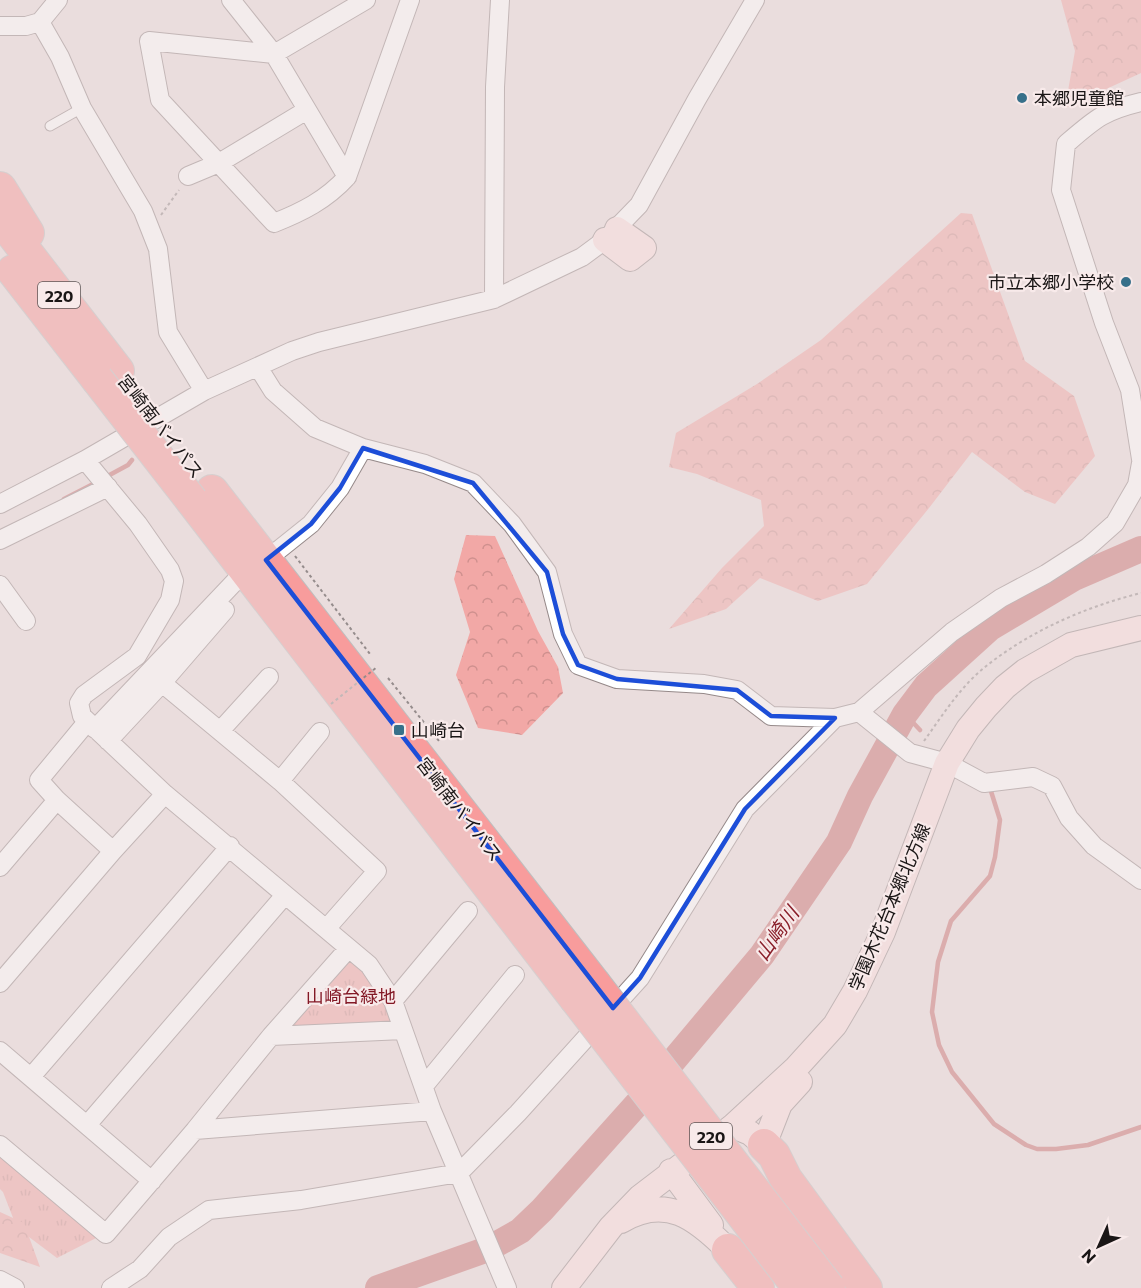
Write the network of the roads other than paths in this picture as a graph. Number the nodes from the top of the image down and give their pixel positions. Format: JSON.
{"nodes":[{"id":1,"x":58,"y":0,"type":"edge"},
{"id":2,"x":366,"y":0,"type":"edge"},
{"id":3,"x":410,"y":0,"type":"edge"},
{"id":4,"x":500,"y":0,"type":"edge"},
{"id":5,"x":755,"y":0,"type":"edge"},
{"id":6,"x":240,"y":2,"type":"edge"},
{"id":7,"x":40,"y":22,"type":"junction"},
{"id":8,"x":0,"y":26,"type":"edge"},
{"id":9,"x":274,"y":54,"type":"junction"},
{"id":10,"x":1141,"y":102,"type":"edge"},
{"id":11,"x":82,"y":108,"type":"junction"},
{"id":12,"x":307,"y":110,"type":"junction"},
{"id":13,"x":50,"y":126,"type":"dead end"},
{"id":14,"x":219,"y":163,"type":"junction"},
{"id":15,"x":188,"y":176,"type":"road end"},
{"id":16,"x":346,"y":177,"type":"junction"},
{"id":17,"x":0,"y":188,"type":"edge"},
{"id":18,"x":160,"y":217,"type":"road end"},
{"id":19,"x":0,"y":218,"type":"edge"},
{"id":20,"x":152,"y":234,"type":"junction"},
{"id":21,"x":0,"y":254,"type":"edge"},
{"id":22,"x":0,"y":281,"type":"edge"},
{"id":23,"x":494,"y":298,"type":"junction"},
{"id":24,"x":79,"y":338,"type":"junction"},
{"id":25,"x":258,"y":367,"type":"junction"},
{"id":26,"x":204,"y":391,"type":"junction"},
{"id":27,"x":363,"y":448,"type":"junction"},
{"id":28,"x":85,"y":460,"type":"junction"},
{"id":29,"x":1141,"y":461,"type":"edge"},
{"id":30,"x":108,"y":487,"type":"junction"},
{"id":31,"x":0,"y":504,"type":"edge"},
{"id":32,"x":0,"y":540,"type":"edge"},
{"id":33,"x":266,"y":558,"type":"junction"},
{"id":34,"x":0,"y":585,"type":"edge"},
{"id":35,"x":225,"y":610,"type":"dead end"},
{"id":36,"x":26,"y":621,"type":"dead end"},
{"id":37,"x":1141,"y":628,"type":"edge"},
{"id":38,"x":269,"y":677,"type":"dead end"},
{"id":39,"x":162,"y":683,"type":"junction"},
{"id":40,"x":859,"y":712,"type":"junction"},
{"id":41,"x":835,"y":718,"type":"junction"},
{"id":42,"x":97,"y":731,"type":"junction"},
{"id":43,"x":220,"y":731,"type":"junction"},
{"id":44,"x":320,"y":732,"type":"dead end"},
{"id":45,"x":947,"y":763,"type":"junction"},
{"id":46,"x":280,"y":781,"type":"junction"},
{"id":47,"x":165,"y":794,"type":"junction"},
{"id":48,"x":57,"y":800,"type":"junction"},
{"id":49,"x":230,"y":846,"type":"junction"},
{"id":50,"x":113,"y":851,"type":"junction"},
{"id":51,"x":0,"y":867,"type":"edge"},
{"id":52,"x":1141,"y":880,"type":"edge"},
{"id":53,"x":285,"y":895,"type":"junction"},
{"id":54,"x":468,"y":911,"type":"dead end"},
{"id":55,"x":326,"y":929,"type":"junction"},
{"id":56,"x":348,"y":950,"type":"junction"},
{"id":57,"x":515,"y":975,"type":"dead end"},
{"id":58,"x":0,"y":983,"type":"edge"},
{"id":59,"x":584,"y":991,"type":"junction"},
{"id":60,"x":393,"y":1001,"type":"junction"},
{"id":61,"x":835,"y":1025,"type":"junction"},
{"id":62,"x":403,"y":1030,"type":"junction"},
{"id":63,"x":271,"y":1036,"type":"junction"},
{"id":64,"x":0,"y":1051,"type":"edge"},
{"id":65,"x":31,"y":1077,"type":"junction"},
{"id":66,"x":424,"y":1086,"type":"junction"},
{"id":67,"x":432,"y":1111,"type":"junction"},
{"id":68,"x":87,"y":1125,"type":"junction"},
{"id":69,"x":733,"y":1126,"type":"junction"},
{"id":70,"x":195,"y":1130,"type":"junction"},
{"id":71,"x":0,"y":1144,"type":"edge"},
{"id":72,"x":764,"y":1145,"type":"junction"},
{"id":73,"x":671,"y":1171,"type":"junction"},
{"id":74,"x":459,"y":1173,"type":"junction"},
{"id":75,"x":152,"y":1181,"type":"junction"},
{"id":76,"x":611,"y":1227,"type":"junction"},
{"id":77,"x":728,"y":1250,"type":"junction"},
{"id":78,"x":0,"y":1280,"type":"edge"},
{"id":79,"x":15,"y":1288,"type":"edge"},
{"id":80,"x":111,"y":1288,"type":"edge"},
{"id":81,"x":507,"y":1288,"type":"edge"},
{"id":82,"x":564,"y":1288,"type":"edge"},
{"id":83,"x":758,"y":1288,"type":"edge"},
{"id":84,"x":799,"y":1288,"type":"edge"},
{"id":85,"x":829,"y":1288,"type":"edge"},
{"id":86,"x":866,"y":1288,"type":"edge"}],
"edges":[{"from":1,"to":7,"type":"street"},
{"from":2,"to":9,"type":"street"},
{"from":3,"to":16,"type":"street"},
{"from":4,"to":23,"type":"street"},
{"from":5,"to":23,"type":"street"},
{"from":6,"to":9,"type":"street"},
{"from":7,"to":8,"type":"street"},
{"from":7,"to":11,"type":"street"},
{"from":9,"to":12,"type":"street"},
{"from":9,"to":14,"type":"street"},
{"from":10,"to":29,"type":"street"},
{"from":11,"to":13,"type":"lane"},
{"from":11,"to":20,"type":"street"},
{"from":12,"to":14,"type":"street"},
{"from":12,"to":16,"type":"street"},
{"from":14,"to":15,"type":"street"},
{"from":14,"to":16,"type":"street"},
{"from":17,"to":24,"type":"highway"},
{"from":18,"to":20,"type":"street"},
{"from":19,"to":24,"type":"highway","name":"宮崎南バイパス","number":"220"},
{"from":20,"to":26,"type":"street"},
{"from":21,"to":24,"type":"highway","name":"宮崎南バイパス","number":"220"},
{"from":22,"to":24,"type":"highway"},
{"from":23,"to":25,"type":"street"},
{"from":24,"to":33,"type":"highway","name":"宮崎南バイパス","number":"220","bridge":true},
{"from":25,"to":26,"type":"street"},
{"from":25,"to":27,"type":"street"},
{"from":26,"to":28,"type":"street"},
{"from":27,"to":33,"type":"street"},
{"from":27,"to":41,"type":"street"},
{"from":28,"to":30,"type":"street"},
{"from":28,"to":31,"type":"street"},
{"from":29,"to":40,"type":"street"},
{"from":30,"to":32,"type":"street"},
{"from":30,"to":42,"type":"street"},
{"from":33,"to":42,"type":"street"},
{"from":33,"to":59,"type":"highway","name":"宮崎南バイパス","number":"220"},
{"from":34,"to":36,"type":"street"},
{"from":35,"to":39,"type":"street"},
{"from":37,"to":45,"type":"main road","name":"学園木花台本郷北方線"},
{"from":38,"to":43,"type":"street"},
{"from":39,"to":42,"type":"street"},
{"from":39,"to":43,"type":"street"},
{"from":40,"to":41,"type":"street"},
{"from":40,"to":45,"type":"street"},
{"from":41,"to":74,"type":"street"},
{"from":42,"to":47,"type":"street"},
{"from":42,"to":48,"type":"street"},
{"from":43,"to":46,"type":"street"},
{"from":44,"to":46,"type":"street"},
{"from":45,"to":52,"type":"street"},
{"from":45,"to":61,"type":"main road","name":"学園木花台本郷北方線"},
{"from":46,"to":55,"type":"street"},
{"from":47,"to":49,"type":"street"},
{"from":47,"to":50,"type":"street"},
{"from":48,"to":50,"type":"street"},
{"from":48,"to":51,"type":"street"},
{"from":49,"to":53,"type":"street"},
{"from":49,"to":65,"type":"street"},
{"from":50,"to":58,"type":"street"},
{"from":53,"to":55,"type":"street"},
{"from":53,"to":68,"type":"street"},
{"from":54,"to":60,"type":"street"},
{"from":55,"to":56,"type":"street"},
{"from":56,"to":60,"type":"street"},
{"from":56,"to":63,"type":"street"},
{"from":57,"to":66,"type":"street"},
{"from":59,"to":84,"type":"highway","name":"宮崎南バイパス","number":"220","bridge":true},
{"from":59,"to":85,"type":"highway","name":"宮崎南バイパス","number":"220","bridge":true},
{"from":60,"to":62,"type":"street"},
{"from":61,"to":69,"type":"main road","name":"学園木花台本郷北方線"},
{"from":61,"to":72,"type":"main road"},
{"from":62,"to":63,"type":"street"},
{"from":62,"to":66,"type":"street"},
{"from":63,"to":70,"type":"street"},
{"from":64,"to":65,"type":"street"},
{"from":65,"to":68,"type":"street"},
{"from":66,"to":67,"type":"street"},
{"from":67,"to":70,"type":"street"},
{"from":67,"to":74,"type":"street"},
{"from":68,"to":75,"type":"street"},
{"from":69,"to":72,"type":"main road"},
{"from":69,"to":73,"type":"main road","name":"学園木花台本郷北方線"},
{"from":70,"to":75,"type":"street"},
{"from":71,"to":75,"type":"street"},
{"from":72,"to":86,"type":"highway"},
{"from":73,"to":76,"type":"main road","name":"学園木花台本郷北方線"},
{"from":73,"to":77,"type":"main road"},
{"from":74,"to":80,"type":"street"},
{"from":74,"to":81,"type":"street"},
{"from":76,"to":77,"type":"main road"},
{"from":76,"to":82,"type":"main road","name":"学園木花台本郷北方線"},
{"from":77,"to":83,"type":"highway"},
{"from":78,"to":79,"type":"street"}]}
